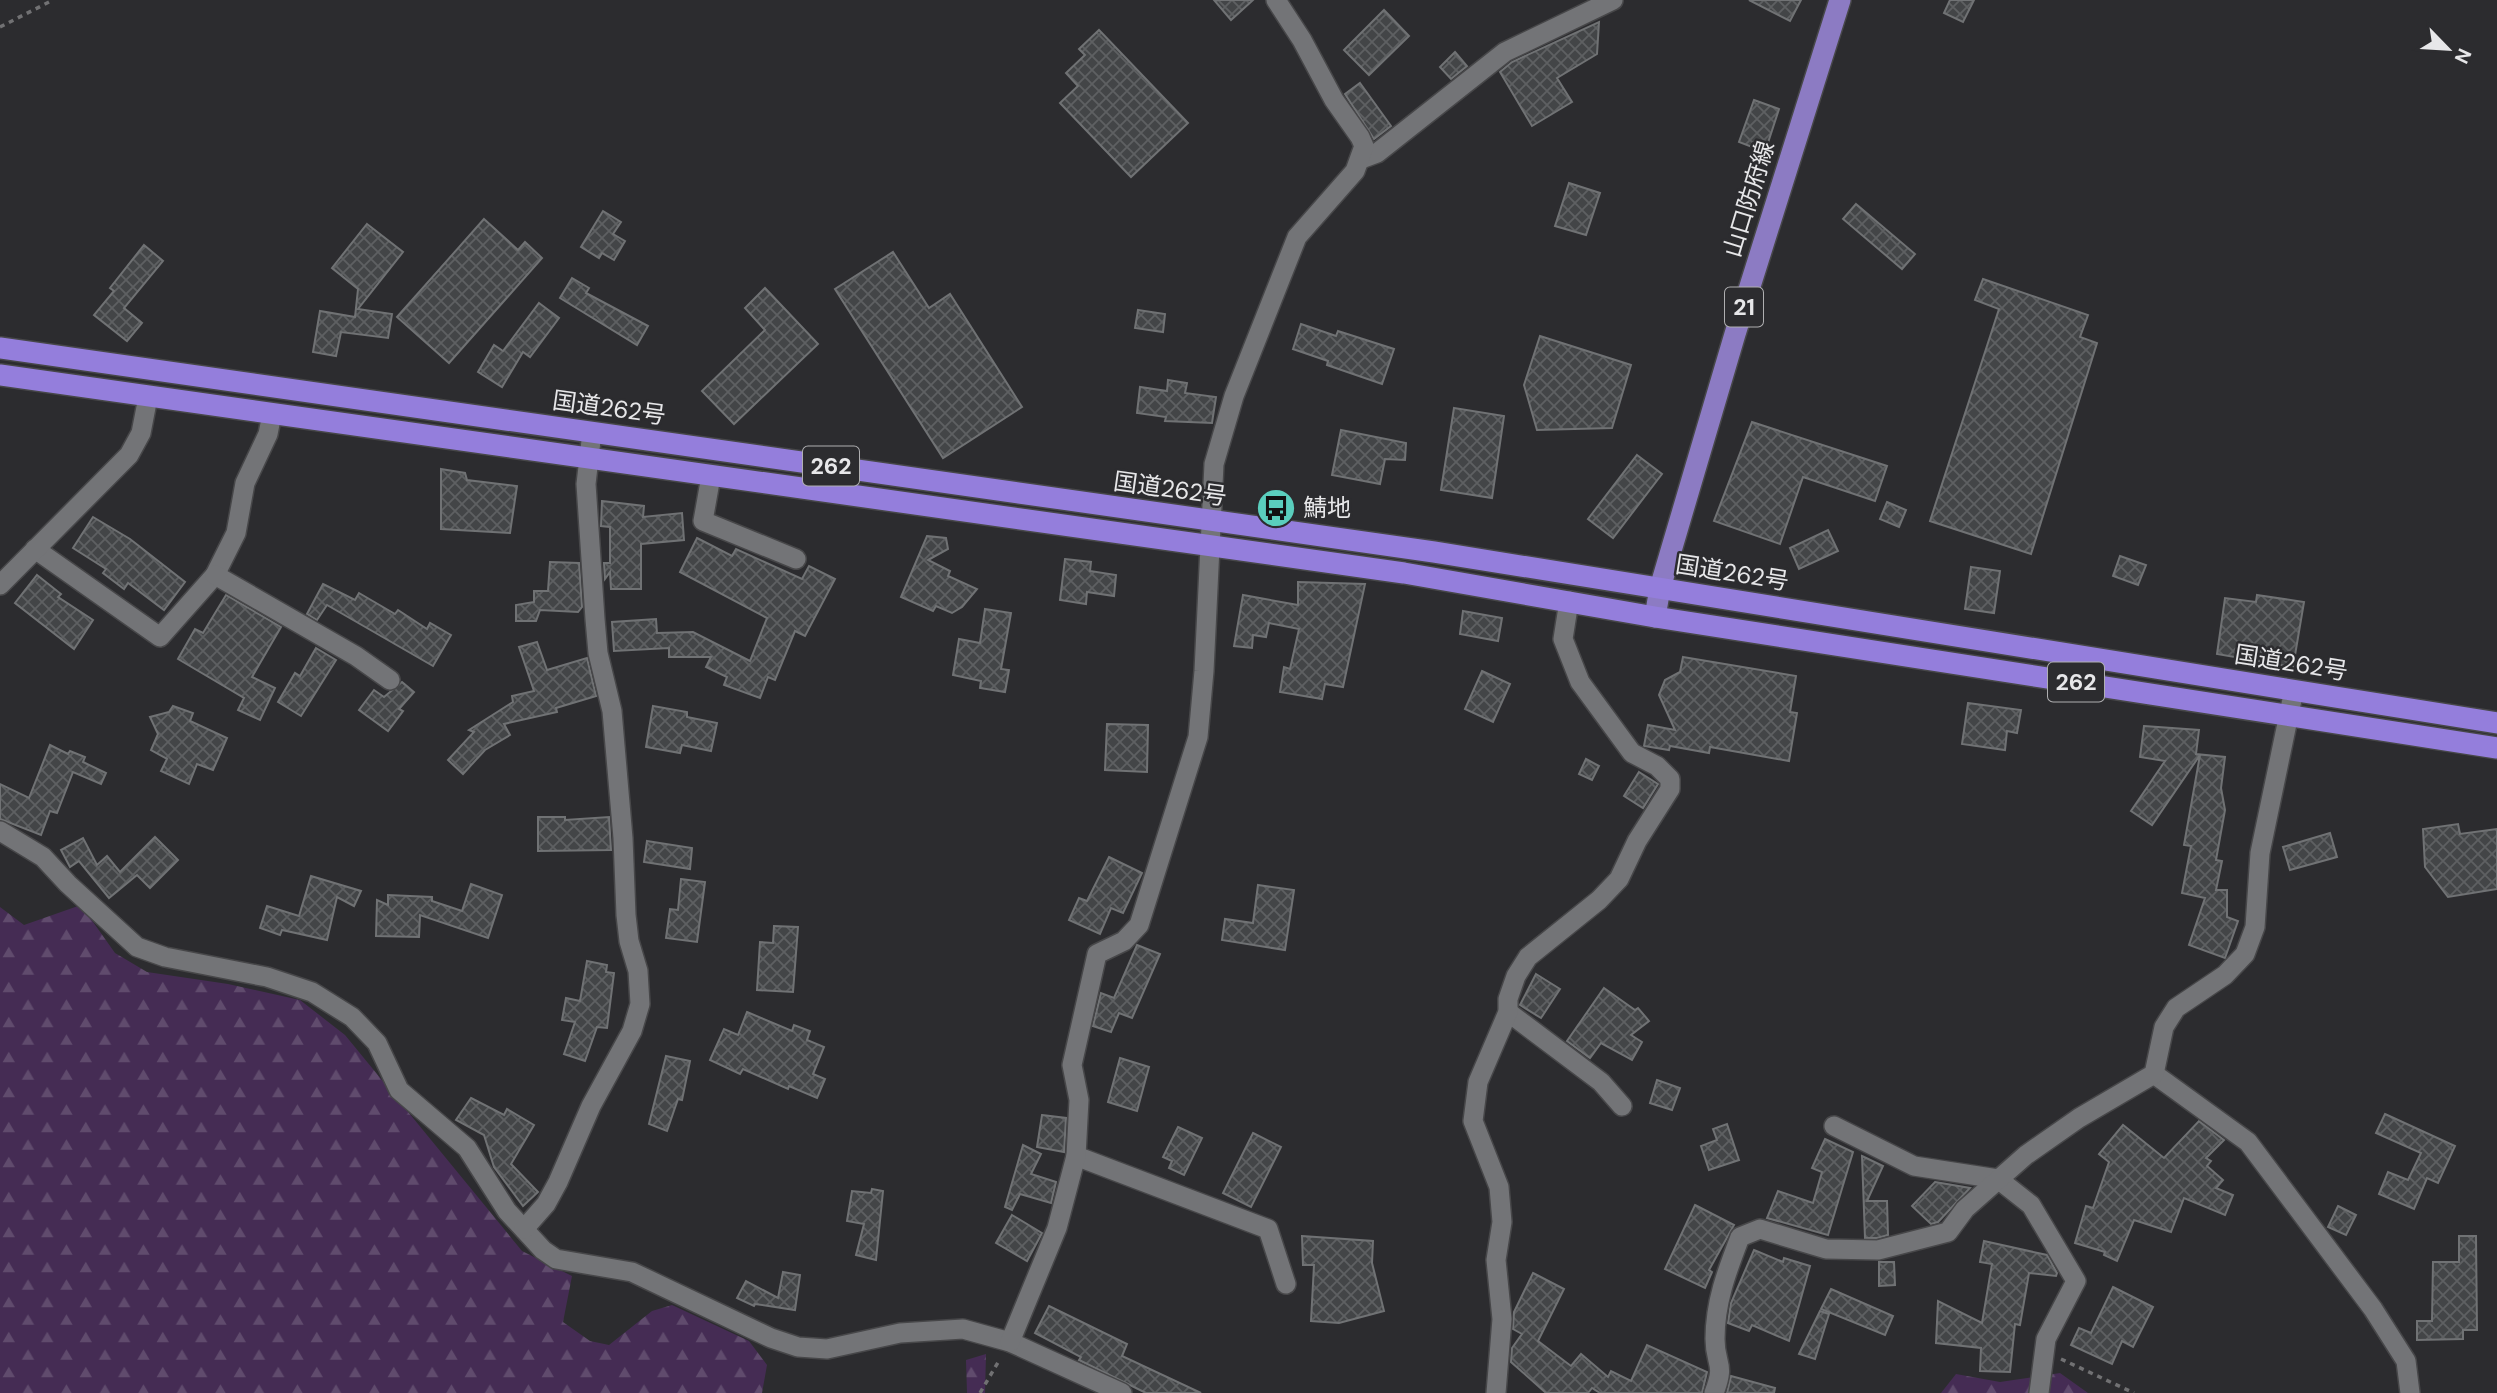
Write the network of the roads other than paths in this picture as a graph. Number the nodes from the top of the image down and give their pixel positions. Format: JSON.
{"nodes":[{"id":1,"x":1276,"y":0,"type":"edge"},
{"id":2,"x":1613,"y":0,"type":"edge"},
{"id":3,"x":1840,"y":0,"type":"edge"},
{"id":4,"x":1361,"y":159,"type":"junction"},
{"id":5,"x":0,"y":348,"type":"edge"},
{"id":6,"x":0,"y":375,"type":"edge"},
{"id":7,"x":148,"y":397,"type":"junction"},
{"id":8,"x":272,"y":414,"type":"junction"},
{"id":9,"x":592,"y":432,"type":"junction"},
{"id":10,"x":588,"y":460,"type":"junction"},
{"id":11,"x":711,"y":477,"type":"junction"},
{"id":12,"x":1209,"y":522,"type":"junction"},
{"id":13,"x":1209,"y":547,"type":"junction"},
{"id":14,"x":35,"y":549,"type":"junction"},
{"id":15,"x":796,"y":559,"type":"dead end"},
{"id":16,"x":215,"y":575,"type":"junction"},
{"id":17,"x":0,"y":585,"type":"edge"},
{"id":18,"x":1660,"y":588,"type":"junction"},
{"id":19,"x":1569,"y":601,"type":"junction"},
{"id":20,"x":1655,"y":617,"type":"junction"},
{"id":21,"x":390,"y":680,"type":"dead end"},
{"id":22,"x":2294,"y":690,"type":"junction"},
{"id":23,"x":2290,"y":714,"type":"junction"},
{"id":24,"x":2497,"y":723,"type":"edge"},
{"id":25,"x":2497,"y":748,"type":"edge"},
{"id":26,"x":0,"y":831,"type":"edge"},
{"id":27,"x":1508,"y":1012,"type":"junction"},
{"id":28,"x":2154,"y":1074,"type":"junction"},
{"id":29,"x":1622,"y":1106,"type":"dead end"},
{"id":30,"x":1834,"y":1126,"type":"dead end"},
{"id":31,"x":1076,"y":1156,"type":"junction"},
{"id":32,"x":1998,"y":1179,"type":"junction"},
{"id":33,"x":524,"y":1229,"type":"junction"},
{"id":34,"x":1286,"y":1284,"type":"dead end"},
{"id":35,"x":1010,"y":1342,"type":"junction"},
{"id":36,"x":1122,"y":1393,"type":"edge"},
{"id":37,"x":1496,"y":1393,"type":"edge"},
{"id":38,"x":1714,"y":1393,"type":"edge"},
{"id":39,"x":2039,"y":1393,"type":"edge"},
{"id":40,"x":2410,"y":1393,"type":"edge"}],
"edges":[{"from":1,"to":4,"type":"street"},
{"from":2,"to":4,"type":"street"},
{"from":3,"to":18,"type":"main road","name":"山口防府線","number":"21"},
{"from":4,"to":12,"type":"street"},
{"from":5,"to":9,"type":"highway","name":"国道262号","number":"262"},
{"from":6,"to":7,"type":"highway","name":"国道262号","number":"262"},
{"from":7,"to":8,"type":"highway","name":"国道262号","number":"262"},
{"from":7,"to":14,"type":"street"},
{"from":8,"to":10,"type":"highway","name":"国道262号","number":"262"},
{"from":8,"to":16,"type":"street"},
{"from":9,"to":10,"type":"street"},
{"from":9,"to":12,"type":"highway","name":"国道262号","number":"262"},
{"from":10,"to":11,"type":"highway","name":"国道262号","number":"262"},
{"from":10,"to":33,"type":"street"},
{"from":11,"to":13,"type":"highway","name":"国道262号","number":"262"},
{"from":11,"to":15,"type":"street"},
{"from":12,"to":13,"type":"street"},
{"from":12,"to":18,"type":"highway","name":"国道262号","number":"262"},
{"from":13,"to":19,"type":"highway","name":"国道262号","number":"262"},
{"from":13,"to":31,"type":"street"},
{"from":14,"to":16,"type":"street"},
{"from":14,"to":17,"type":"street"},
{"from":16,"to":21,"type":"street"},
{"from":18,"to":20,"type":"main road","name":"山口防府線","number":"21"},
{"from":18,"to":22,"type":"highway","name":"国道262号","number":"262"},
{"from":19,"to":20,"type":"highway","name":"国道262号","number":"262"},
{"from":19,"to":27,"type":"street"},
{"from":20,"to":23,"type":"highway","name":"国道262号","number":"262"},
{"from":22,"to":23,"type":"street"},
{"from":22,"to":24,"type":"highway","name":"国道262号","number":"262"},
{"from":23,"to":25,"type":"highway","name":"国道262号","number":"262"},
{"from":23,"to":28,"type":"street"},
{"from":26,"to":33,"type":"street"},
{"from":27,"to":29,"type":"street"},
{"from":27,"to":37,"type":"street"},
{"from":28,"to":32,"type":"street"},
{"from":28,"to":40,"type":"street"},
{"from":30,"to":32,"type":"street"},
{"from":31,"to":34,"type":"street"},
{"from":31,"to":35,"type":"street"},
{"from":32,"to":38,"type":"street"},
{"from":32,"to":39,"type":"street"},
{"from":33,"to":35,"type":"street"},
{"from":35,"to":36,"type":"street"}]}
